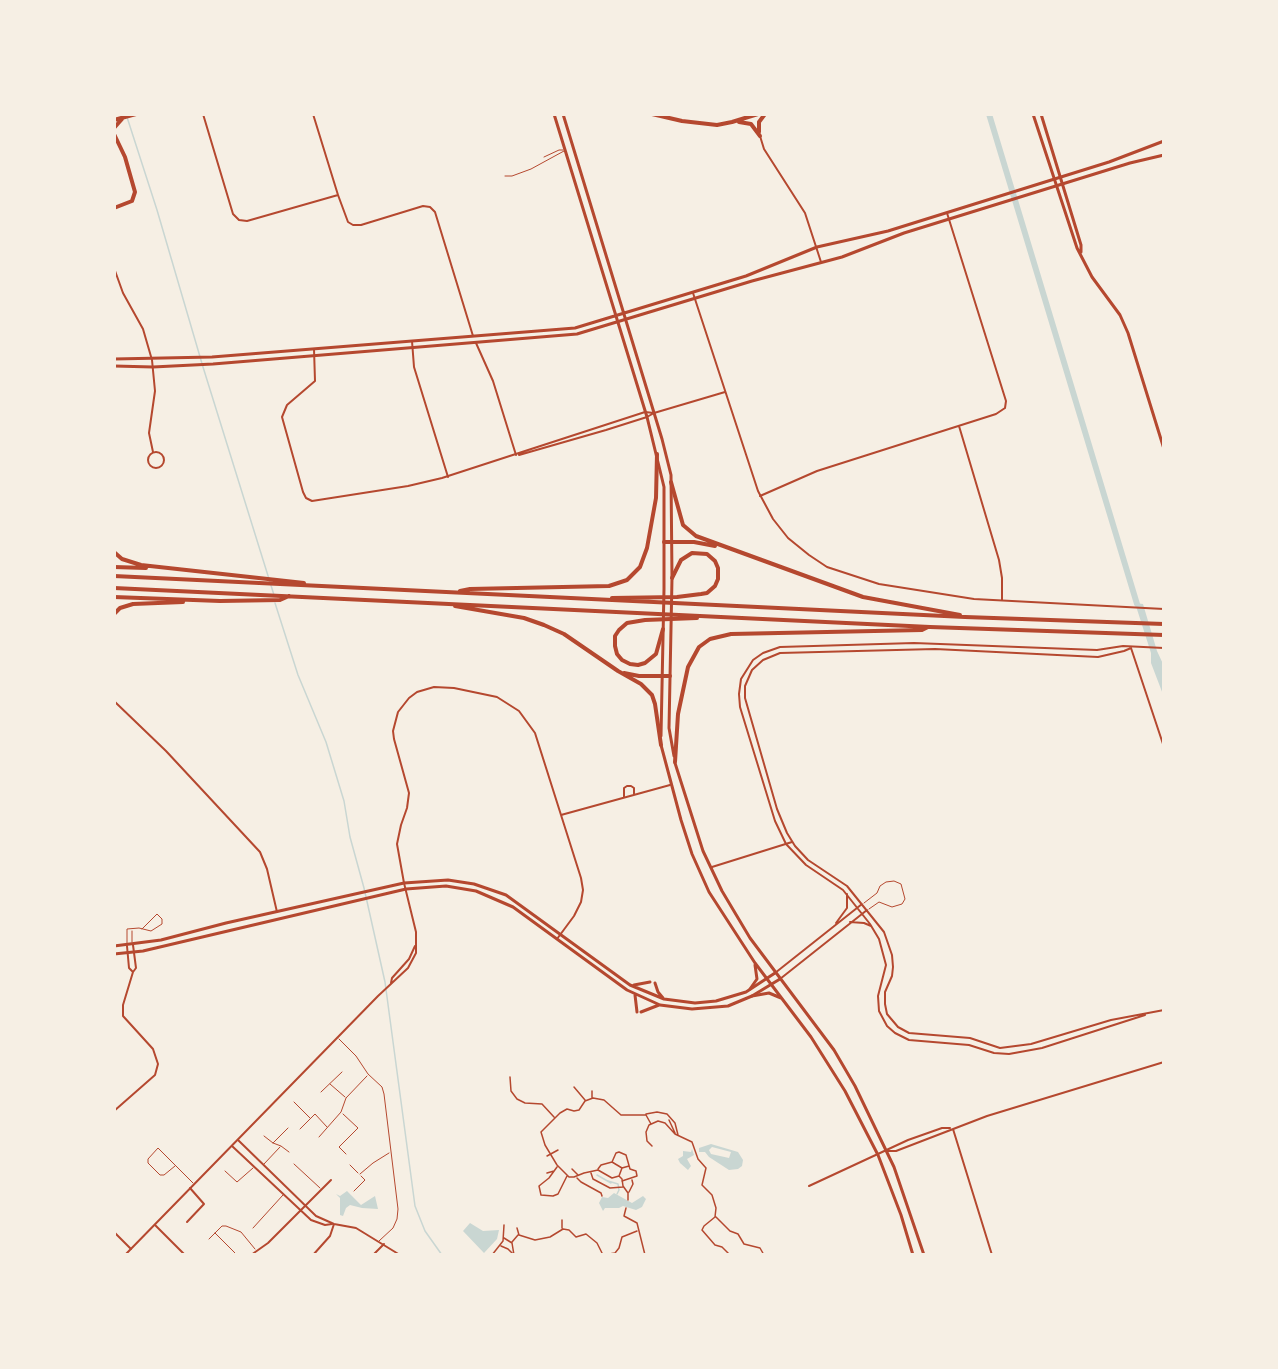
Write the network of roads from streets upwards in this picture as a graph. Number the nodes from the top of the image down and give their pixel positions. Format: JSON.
{"nodes":[{"id":1,"x":136,"y":114,"type":"edge"},
{"id":2,"x":203,"y":114,"type":"edge"},
{"id":3,"x":313,"y":114,"type":"edge"},
{"id":4,"x":554,"y":114,"type":"edge"},
{"id":5,"x":563,"y":114,"type":"edge"},
{"id":6,"x":652,"y":114,"type":"edge"},
{"id":7,"x":758,"y":114,"type":"edge"},
{"id":8,"x":765,"y":114,"type":"edge"},
{"id":9,"x":1033,"y":114,"type":"edge"},
{"id":10,"x":1041,"y":114,"type":"edge"},
{"id":11,"x":122,"y":118,"type":"junction"},
{"id":12,"x":114,"y":120,"type":"edge"},
{"id":13,"x":732,"y":122,"type":"junction"},
{"id":14,"x":114,"y":128,"type":"edge"},
{"id":15,"x":114,"y":136,"type":"edge"},
{"id":16,"x":760,"y":136,"type":"junction"},
{"id":17,"x":1164,"y":141,"type":"edge"},
{"id":18,"x":1164,"y":155,"type":"edge"},
{"id":19,"x":1060,"y":177,"type":"junction"},
{"id":20,"x":1053,"y":179,"type":"junction"},
{"id":21,"x":1062,"y":184,"type":"junction"},
{"id":22,"x":1056,"y":186,"type":"junction"},
{"id":23,"x":338,"y":195,"type":"junction"},
{"id":24,"x":114,"y":208,"type":"edge"},
{"id":25,"x":947,"y":213,"type":"junction"},
{"id":26,"x":949,"y":219,"type":"junction"},
{"id":27,"x":817,"y":247,"type":"junction"},
{"id":28,"x":1081,"y":254,"type":"junction"},
{"id":29,"x":822,"y":263,"type":"junction"},
{"id":30,"x":114,"y":268,"type":"edge"},
{"id":31,"x":693,"y":292,"type":"junction"},
{"id":32,"x":696,"y":298,"type":"junction"},
{"id":33,"x":624,"y":313,"type":"junction"},
{"id":34,"x":616,"y":315,"type":"junction"},
{"id":35,"x":626,"y":319,"type":"junction"},
{"id":36,"x":618,"y":322,"type":"junction"},
{"id":37,"x":473,"y":336,"type":"junction"},
{"id":38,"x":412,"y":341,"type":"junction"},
{"id":39,"x":476,"y":343,"type":"junction"},
{"id":40,"x":412,"y":348,"type":"junction"},
{"id":41,"x":314,"y":349,"type":"junction"},
{"id":42,"x":315,"y":356,"type":"junction"},
{"id":43,"x":114,"y":359,"type":"edge"},
{"id":44,"x":152,"y":360,"type":"junction"},
{"id":45,"x":114,"y":366,"type":"edge"},
{"id":46,"x":153,"y":367,"type":"junction"},
{"id":47,"x":725,"y":392,"type":"junction"},
{"id":48,"x":645,"y":412,"type":"junction"},
{"id":49,"x":654,"y":413,"type":"junction"},
{"id":50,"x":647,"y":417,"type":"junction"},
{"id":51,"x":959,"y":426,"type":"junction"},
{"id":52,"x":1164,"y":449,"type":"edge"},
{"id":53,"x":153,"y":452,"type":"junction"},
{"id":54,"x":657,"y":454,"type":"junction"},
{"id":55,"x":516,"y":455,"type":"junction"},
{"id":56,"x":448,"y":477,"type":"junction"},
{"id":57,"x":671,"y":482,"type":"junction"},
{"id":58,"x":760,"y":496,"type":"junction"},
{"id":59,"x":664,"y":542,"type":"junction"},
{"id":60,"x":671,"y":542,"type":"junction"},
{"id":61,"x":725,"y":548,"type":"junction"},
{"id":62,"x":114,"y":552,"type":"edge"},
{"id":63,"x":114,"y":567,"type":"edge"},
{"id":64,"x":186,"y":570,"type":"junction"},
{"id":65,"x":114,"y":576,"type":"edge"},
{"id":66,"x":672,"y":578,"type":"junction"},
{"id":67,"x":276,"y":581,"type":"junction"},
{"id":68,"x":114,"y":588,"type":"edge"},
{"id":69,"x":454,"y":592,"type":"junction"},
{"id":70,"x":290,"y":596,"type":"junction"},
{"id":71,"x":114,"y":597,"type":"edge"},
{"id":72,"x":569,"y":598,"type":"junction"},
{"id":73,"x":1002,"y":600,"type":"junction"},
{"id":74,"x":220,"y":601,"type":"junction"},
{"id":75,"x":449,"y":604,"type":"junction"},
{"id":76,"x":1164,"y":609,"type":"edge"},
{"id":77,"x":114,"y":614,"type":"edge"},
{"id":78,"x":722,"y":617,"type":"junction"},
{"id":79,"x":965,"y":617,"type":"junction"},
{"id":80,"x":1164,"y":624,"type":"edge"},
{"id":81,"x":930,"y":627,"type":"junction"},
{"id":82,"x":663,"y":629,"type":"junction"},
{"id":83,"x":1164,"y":635,"type":"edge"},
{"id":84,"x":1131,"y":648,"type":"junction"},
{"id":85,"x":1164,"y":648,"type":"edge"},
{"id":86,"x":618,"y":671,"type":"junction"},
{"id":87,"x":661,"y":676,"type":"junction"},
{"id":88,"x":670,"y":676,"type":"junction"},
{"id":89,"x":114,"y":701,"type":"edge"},
{"id":90,"x":661,"y":745,"type":"junction"},
{"id":91,"x":1164,"y":747,"type":"edge"},
{"id":92,"x":675,"y":762,"type":"junction"},
{"id":93,"x":670,"y":785,"type":"junction"},
{"id":94,"x":634,"y":794,"type":"junction"},
{"id":95,"x":624,"y":797,"type":"junction"},
{"id":96,"x":561,"y":815,"type":"junction"},
{"id":97,"x":792,"y":842,"type":"junction"},
{"id":98,"x":786,"y":844,"type":"junction"},
{"id":99,"x":711,"y":868,"type":"junction"},
{"id":100,"x":404,"y":883,"type":"junction"},
{"id":101,"x":406,"y":889,"type":"junction"},
{"id":102,"x":847,"y":894,"type":"junction"},
{"id":103,"x":862,"y":904,"type":"junction"},
{"id":104,"x":858,"y":907,"type":"junction"},
{"id":105,"x":867,"y":910,"type":"junction"},
{"id":106,"x":277,"y":912,"type":"junction"},
{"id":107,"x":862,"y":913,"type":"junction"},
{"id":108,"x":278,"y":920,"type":"junction"},
{"id":109,"x":850,"y":922,"type":"junction"},
{"id":110,"x":835,"y":925,"type":"junction"},
{"id":111,"x":871,"y":926,"type":"junction"},
{"id":112,"x":561,"y":934,"type":"junction"},
{"id":113,"x":557,"y":939,"type":"junction"},
{"id":114,"x":133,"y":945,"type":"junction"},
{"id":115,"x":114,"y":946,"type":"edge"},
{"id":116,"x":127,"y":946,"type":"junction"},
{"id":117,"x":127,"y":953,"type":"junction"},
{"id":118,"x":134,"y":953,"type":"junction"},
{"id":119,"x":114,"y":954,"type":"edge"},
{"id":120,"x":755,"y":963,"type":"junction"},
{"id":121,"x":133,"y":972,"type":"junction"},
{"id":122,"x":775,"y":973,"type":"junction"},
{"id":123,"x":767,"y":979,"type":"junction"},
{"id":124,"x":780,"y":979,"type":"junction"},
{"id":125,"x":650,"y":982,"type":"dead end"},
{"id":126,"x":655,"y":983,"type":"dead end"},
{"id":127,"x":630,"y":985,"type":"junction"},
{"id":128,"x":771,"y":985,"type":"junction"},
{"id":129,"x":750,"y":989,"type":"junction"},
{"id":130,"x":635,"y":995,"type":"junction"},
{"id":131,"x":752,"y":996,"type":"junction"},
{"id":132,"x":782,"y":998,"type":"junction"},
{"id":133,"x":664,"y":999,"type":"junction"},
{"id":134,"x":660,"y":1005,"type":"junction"},
{"id":135,"x":1164,"y":1010,"type":"edge"},
{"id":136,"x":1145,"y":1014,"type":"junction"},
{"id":137,"x":1164,"y":1062,"type":"edge"},
{"id":138,"x":510,"y":1077,"type":"dead end"},
{"id":139,"x":574,"y":1087,"type":"dead end"},
{"id":140,"x":592,"y":1091,"type":"dead end"},
{"id":141,"x":592,"y":1098,"type":"junction"},
{"id":142,"x":585,"y":1101,"type":"junction"},
{"id":143,"x":114,"y":1110,"type":"edge"},
{"id":144,"x":646,"y":1115,"type":"junction"},
{"id":145,"x":653,"y":1116,"type":"dead end"},
{"id":146,"x":554,"y":1118,"type":"junction"},
{"id":147,"x":648,"y":1118,"type":"junction"},
{"id":148,"x":669,"y":1120,"type":"dead end"},
{"id":149,"x":651,"y":1124,"type":"junction"},
{"id":150,"x":952,"y":1128,"type":"junction"},
{"id":151,"x":677,"y":1136,"type":"junction"},
{"id":152,"x":238,"y":1140,"type":"junction"},
{"id":153,"x":232,"y":1146,"type":"junction"},
{"id":154,"x":652,"y":1146,"type":"dead end"},
{"id":155,"x":558,"y":1150,"type":"dead end"},
{"id":156,"x":887,"y":1151,"type":"junction"},
{"id":157,"x":551,"y":1153,"type":"junction"},
{"id":158,"x":878,"y":1155,"type":"junction"},
{"id":159,"x":548,"y":1156,"type":"dead end"},
{"id":160,"x":602,"y":1161,"type":"dead end"},
{"id":161,"x":612,"y":1162,"type":"junction"},
{"id":162,"x":557,"y":1165,"type":"junction"},
{"id":163,"x":599,"y":1165,"type":"junction"},
{"id":164,"x":629,"y":1166,"type":"junction"},
{"id":165,"x":572,"y":1168,"type":"dead end"},
{"id":166,"x":622,"y":1168,"type":"junction"},
{"id":167,"x":598,"y":1170,"type":"junction"},
{"id":168,"x":555,"y":1171,"type":"junction"},
{"id":169,"x":591,"y":1172,"type":"junction"},
{"id":170,"x":547,"y":1173,"type":"dead end"},
{"id":171,"x":567,"y":1176,"type":"junction"},
{"id":172,"x":577,"y":1176,"type":"junction"},
{"id":173,"x":619,"y":1176,"type":"junction"},
{"id":174,"x":632,"y":1179,"type":"junction"},
{"id":175,"x":331,"y":1180,"type":"dead end"},
{"id":176,"x":622,"y":1181,"type":"junction"},
{"id":177,"x":809,"y":1186,"type":"dead end"},
{"id":178,"x":622,"y":1187,"type":"junction"},
{"id":179,"x":190,"y":1188,"type":"junction"},
{"id":180,"x":628,"y":1193,"type":"junction"},
{"id":181,"x":602,"y":1196,"type":"dead end"},
{"id":182,"x":628,"y":1200,"type":"dead end"},
{"id":183,"x":304,"y":1205,"type":"junction"},
{"id":184,"x":626,"y":1208,"type":"dead end"},
{"id":185,"x":300,"y":1210,"type":"junction"},
{"id":186,"x":716,"y":1217,"type":"junction"},
{"id":187,"x":562,"y":1220,"type":"dead end"},
{"id":188,"x":187,"y":1222,"type":"dead end"},
{"id":189,"x":334,"y":1224,"type":"junction"},
{"id":190,"x":154,"y":1225,"type":"junction"},
{"id":191,"x":504,"y":1225,"type":"dead end"},
{"id":192,"x":517,"y":1228,"type":"dead end"},
{"id":193,"x":562,"y":1229,"type":"junction"},
{"id":194,"x":638,"y":1231,"type":"junction"},
{"id":195,"x":114,"y":1232,"type":"edge"},
{"id":196,"x":519,"y":1235,"type":"junction"},
{"id":197,"x":504,"y":1238,"type":"junction"},
{"id":198,"x":512,"y":1242,"type":"junction"},
{"id":199,"x":384,"y":1244,"type":"junction"},
{"id":200,"x":500,"y":1246,"type":"junction"},
{"id":201,"x":131,"y":1249,"type":"junction"},
{"id":202,"x":257,"y":1251,"type":"junction"},
{"id":203,"x":125,"y":1255,"type":"edge"},
{"id":204,"x":185,"y":1255,"type":"edge"},
{"id":205,"x":250,"y":1255,"type":"edge"},
{"id":206,"x":260,"y":1255,"type":"edge"},
{"id":207,"x":313,"y":1255,"type":"edge"},
{"id":208,"x":373,"y":1255,"type":"edge"},
{"id":209,"x":400,"y":1255,"type":"edge"},
{"id":210,"x":492,"y":1255,"type":"edge"},
{"id":211,"x":514,"y":1255,"type":"edge"},
{"id":212,"x":603,"y":1255,"type":"edge"},
{"id":213,"x":645,"y":1255,"type":"edge"},
{"id":214,"x":730,"y":1255,"type":"edge"},
{"id":215,"x":764,"y":1255,"type":"edge"},
{"id":216,"x":914,"y":1255,"type":"edge"},
{"id":217,"x":924,"y":1255,"type":"edge"},
{"id":218,"x":992,"y":1255,"type":"edge"}],
"edges":[{"from":1,"to":11,"type":"highway"},
{"from":2,"to":23,"type":"street"},
{"from":3,"to":23,"type":"street"},
{"from":4,"to":34,"type":"main road"},
{"from":5,"to":33,"type":"main road"},
{"from":6,"to":13,"type":"highway"},
{"from":7,"to":13,"type":"highway"},
{"from":8,"to":16,"type":"highway"},
{"from":9,"to":20,"type":"main road"},
{"from":10,"to":19,"type":"main road"},
{"from":11,"to":12,"type":"highway"},
{"from":11,"to":14,"type":"highway"},
{"from":13,"to":16,"type":"highway"},
{"from":15,"to":24,"type":"highway"},
{"from":16,"to":27,"type":"street"},
{"from":17,"to":19,"type":"main road"},
{"from":18,"to":21,"type":"main road"},
{"from":19,"to":20,"type":"main road"},
{"from":19,"to":21,"type":"main road"},
{"from":20,"to":22,"type":"main road"},
{"from":20,"to":25,"type":"main road"},
{"from":21,"to":22,"type":"main road"},
{"from":21,"to":28,"type":"main road"},
{"from":22,"to":26,"type":"main road"},
{"from":22,"to":28,"type":"main road"},
{"from":23,"to":37,"type":"street"},
{"from":25,"to":26,"type":"street"},
{"from":25,"to":27,"type":"main road"},
{"from":26,"to":29,"type":"main road"},
{"from":26,"to":51,"type":"street"},
{"from":27,"to":29,"type":"street"},
{"from":27,"to":31,"type":"main road"},
{"from":28,"to":52,"type":"main road"},
{"from":29,"to":32,"type":"main road"},
{"from":30,"to":44,"type":"street"},
{"from":31,"to":32,"type":"street"},
{"from":31,"to":33,"type":"main road"},
{"from":32,"to":35,"type":"main road"},
{"from":32,"to":47,"type":"street"},
{"from":33,"to":34,"type":"main road"},
{"from":33,"to":35,"type":"main road"},
{"from":34,"to":36,"type":"main road"},
{"from":34,"to":37,"type":"main road"},
{"from":35,"to":36,"type":"main road"},
{"from":35,"to":49,"type":"main road"},
{"from":36,"to":39,"type":"main road"},
{"from":36,"to":48,"type":"main road"},
{"from":37,"to":38,"type":"main road"},
{"from":37,"to":39,"type":"main road"},
{"from":38,"to":40,"type":"street"},
{"from":38,"to":41,"type":"main road"},
{"from":39,"to":40,"type":"main road"},
{"from":39,"to":55,"type":"street"},
{"from":40,"to":42,"type":"main road"},
{"from":40,"to":56,"type":"street"},
{"from":41,"to":42,"type":"street"},
{"from":41,"to":44,"type":"main road"},
{"from":42,"to":46,"type":"main road"},
{"from":42,"to":56,"type":"street"},
{"from":43,"to":44,"type":"main road"},
{"from":44,"to":46,"type":"street"},
{"from":45,"to":46,"type":"main road"},
{"from":46,"to":53,"type":"street"},
{"from":47,"to":49,"type":"street"},
{"from":47,"to":58,"type":"street"},
{"from":48,"to":49,"type":"street"},
{"from":48,"to":50,"type":"main road"},
{"from":48,"to":55,"type":"street"},
{"from":49,"to":50,"type":"street"},
{"from":49,"to":57,"type":"main road"},
{"from":50,"to":54,"type":"main road"},
{"from":50,"to":55,"type":"street"},
{"from":51,"to":58,"type":"street"},
{"from":51,"to":73,"type":"street"},
{"from":53,"to":53,"type":"street"},
{"from":54,"to":59,"type":"main road"},
{"from":54,"to":69,"type":"highway"},
{"from":55,"to":56,"type":"street"},
{"from":57,"to":60,"type":"main road"},
{"from":57,"to":61,"type":"highway"},
{"from":58,"to":73,"type":"street"},
{"from":59,"to":60,"type":"highway"},
{"from":59,"to":82,"type":"main road"},
{"from":60,"to":61,"type":"highway"},
{"from":60,"to":66,"type":"main road"},
{"from":61,"to":79,"type":"highway"},
{"from":62,"to":64,"type":"highway"},
{"from":63,"to":64,"type":"highway"},
{"from":64,"to":67,"type":"highway"},
{"from":65,"to":67,"type":"highway"},
{"from":66,"to":72,"type":"highway"},
{"from":66,"to":88,"type":"main road"},
{"from":67,"to":69,"type":"highway"},
{"from":68,"to":70,"type":"highway"},
{"from":69,"to":72,"type":"highway"},
{"from":70,"to":74,"type":"highway"},
{"from":70,"to":75,"type":"highway"},
{"from":71,"to":74,"type":"highway"},
{"from":72,"to":79,"type":"highway"},
{"from":73,"to":76,"type":"street"},
{"from":74,"to":77,"type":"highway"},
{"from":75,"to":78,"type":"highway"},
{"from":75,"to":86,"type":"highway"},
{"from":78,"to":81,"type":"highway"},
{"from":78,"to":82,"type":"highway"},
{"from":79,"to":80,"type":"highway"},
{"from":81,"to":83,"type":"highway"},
{"from":81,"to":92,"type":"highway"},
{"from":82,"to":87,"type":"main road"},
{"from":84,"to":85,"type":"street"},
{"from":84,"to":91,"type":"street"},
{"from":84,"to":97,"type":"street"},
{"from":84,"to":98,"type":"street"},
{"from":86,"to":87,"type":"highway"},
{"from":86,"to":90,"type":"highway"},
{"from":87,"to":88,"type":"highway"},
{"from":87,"to":90,"type":"main road"},
{"from":88,"to":92,"type":"main road"},
{"from":89,"to":106,"type":"street"},
{"from":90,"to":93,"type":"main road"},
{"from":92,"to":99,"type":"main road"},
{"from":93,"to":94,"type":"street"},
{"from":93,"to":120,"type":"main road"},
{"from":94,"to":95,"type":"street"},
{"from":94,"to":95,"type":"street"},
{"from":95,"to":96,"type":"street"},
{"from":96,"to":100,"type":"street"},
{"from":96,"to":112,"type":"street"},
{"from":97,"to":98,"type":"street"},
{"from":97,"to":103,"type":"street"},
{"from":98,"to":99,"type":"street"},
{"from":98,"to":102,"type":"street"},
{"from":99,"to":122,"type":"main road"},
{"from":100,"to":101,"type":"street"},
{"from":100,"to":106,"type":"main road"},
{"from":100,"to":112,"type":"main road"},
{"from":101,"to":108,"type":"main road"},
{"from":101,"to":113,"type":"main road"},
{"from":101,"to":152,"type":"street"},
{"from":102,"to":104,"type":"street"},
{"from":102,"to":110,"type":"street"},
{"from":103,"to":104,"type":"street"},
{"from":103,"to":105,"type":"street"},
{"from":104,"to":107,"type":"street"},
{"from":104,"to":110,"type":"street"},
{"from":105,"to":107,"type":"street"},
{"from":105,"to":136,"type":"street"},
{"from":106,"to":108,"type":"main road"},
{"from":106,"to":114,"type":"main road"},
{"from":107,"to":109,"type":"street"},
{"from":107,"to":111,"type":"street"},
{"from":108,"to":118,"type":"main road"},
{"from":109,"to":111,"type":"street"},
{"from":109,"to":124,"type":"street"},
{"from":110,"to":122,"type":"street"},
{"from":111,"to":136,"type":"street"},
{"from":112,"to":113,"type":"street"},
{"from":112,"to":127,"type":"main road"},
{"from":113,"to":130,"type":"main road"},
{"from":114,"to":116,"type":"main road"},
{"from":114,"to":118,"type":"street"},
{"from":115,"to":116,"type":"main road"},
{"from":116,"to":117,"type":"street"},
{"from":117,"to":118,"type":"main road"},
{"from":117,"to":119,"type":"main road"},
{"from":117,"to":121,"type":"street"},
{"from":118,"to":121,"type":"street"},
{"from":120,"to":123,"type":"main road"},
{"from":120,"to":129,"type":"main road"},
{"from":121,"to":143,"type":"street"},
{"from":122,"to":123,"type":"main road"},
{"from":122,"to":124,"type":"main road"},
{"from":123,"to":128,"type":"main road"},
{"from":123,"to":129,"type":"main road"},
{"from":124,"to":128,"type":"main road"},
{"from":124,"to":156,"type":"main road"},
{"from":125,"to":127,"type":"main road"},
{"from":126,"to":133,"type":"main road"},
{"from":127,"to":133,"type":"main road"},
{"from":128,"to":131,"type":"main road"},
{"from":128,"to":132,"type":"main road"},
{"from":129,"to":133,"type":"main road"},
{"from":130,"to":134,"type":"main road"},
{"from":130,"to":134,"type":"main road"},
{"from":131,"to":132,"type":"main road"},
{"from":131,"to":134,"type":"main road"},
{"from":132,"to":158,"type":"main road"},
{"from":135,"to":136,"type":"street"},
{"from":137,"to":150,"type":"street"},
{"from":138,"to":146,"type":"street"},
{"from":139,"to":142,"type":"street"},
{"from":140,"to":141,"type":"street"},
{"from":141,"to":142,"type":"street"},
{"from":141,"to":144,"type":"street"},
{"from":142,"to":146,"type":"street"},
{"from":144,"to":147,"type":"street"},
{"from":144,"to":151,"type":"street"},
{"from":145,"to":147,"type":"street"},
{"from":146,"to":157,"type":"street"},
{"from":147,"to":149,"type":"street"},
{"from":148,"to":151,"type":"street"},
{"from":149,"to":151,"type":"street"},
{"from":149,"to":154,"type":"street"},
{"from":150,"to":156,"type":"street"},
{"from":150,"to":156,"type":"street"},
{"from":150,"to":218,"type":"street"},
{"from":151,"to":186,"type":"street"},
{"from":152,"to":153,"type":"street"},
{"from":152,"to":183,"type":"street"},
{"from":153,"to":179,"type":"street"},
{"from":153,"to":185,"type":"street"},
{"from":155,"to":157,"type":"street"},
{"from":156,"to":158,"type":"street"},
{"from":156,"to":217,"type":"main road"},
{"from":157,"to":159,"type":"street"},
{"from":157,"to":162,"type":"street"},
{"from":158,"to":177,"type":"street"},
{"from":158,"to":216,"type":"main road"},
{"from":160,"to":163,"type":"street"},
{"from":161,"to":163,"type":"street"},
{"from":161,"to":164,"type":"street"},
{"from":161,"to":166,"type":"street"},
{"from":162,"to":168,"type":"street"},
{"from":162,"to":171,"type":"street"},
{"from":163,"to":167,"type":"street"},
{"from":164,"to":166,"type":"street"},
{"from":164,"to":174,"type":"street"},
{"from":165,"to":172,"type":"street"},
{"from":166,"to":173,"type":"street"},
{"from":167,"to":169,"type":"street"},
{"from":167,"to":173,"type":"street"},
{"from":168,"to":170,"type":"street"},
{"from":168,"to":171,"type":"street"},
{"from":169,"to":172,"type":"street"},
{"from":169,"to":178,"type":"street"},
{"from":171,"to":172,"type":"street"},
{"from":172,"to":181,"type":"street"},
{"from":173,"to":176,"type":"street"},
{"from":174,"to":176,"type":"street"},
{"from":174,"to":180,"type":"street"},
{"from":175,"to":183,"type":"street"},
{"from":176,"to":178,"type":"street"},
{"from":178,"to":180,"type":"street"},
{"from":179,"to":188,"type":"street"},
{"from":179,"to":190,"type":"street"},
{"from":180,"to":182,"type":"street"},
{"from":183,"to":185,"type":"street"},
{"from":183,"to":189,"type":"street"},
{"from":184,"to":194,"type":"street"},
{"from":185,"to":189,"type":"street"},
{"from":185,"to":202,"type":"street"},
{"from":186,"to":214,"type":"street"},
{"from":186,"to":215,"type":"street"},
{"from":187,"to":193,"type":"street"},
{"from":189,"to":199,"type":"street"},
{"from":189,"to":207,"type":"street"},
{"from":190,"to":201,"type":"street"},
{"from":190,"to":204,"type":"street"},
{"from":191,"to":197,"type":"street"},
{"from":192,"to":196,"type":"street"},
{"from":193,"to":196,"type":"street"},
{"from":193,"to":212,"type":"street"},
{"from":194,"to":212,"type":"street"},
{"from":194,"to":213,"type":"street"},
{"from":195,"to":201,"type":"street"},
{"from":196,"to":198,"type":"street"},
{"from":197,"to":198,"type":"street"},
{"from":197,"to":200,"type":"street"},
{"from":198,"to":211,"type":"street"},
{"from":199,"to":208,"type":"street"},
{"from":199,"to":209,"type":"street"},
{"from":200,"to":210,"type":"street"},
{"from":200,"to":211,"type":"street"},
{"from":201,"to":203,"type":"street"},
{"from":202,"to":205,"type":"street"},
{"from":202,"to":206,"type":"street"}]}
